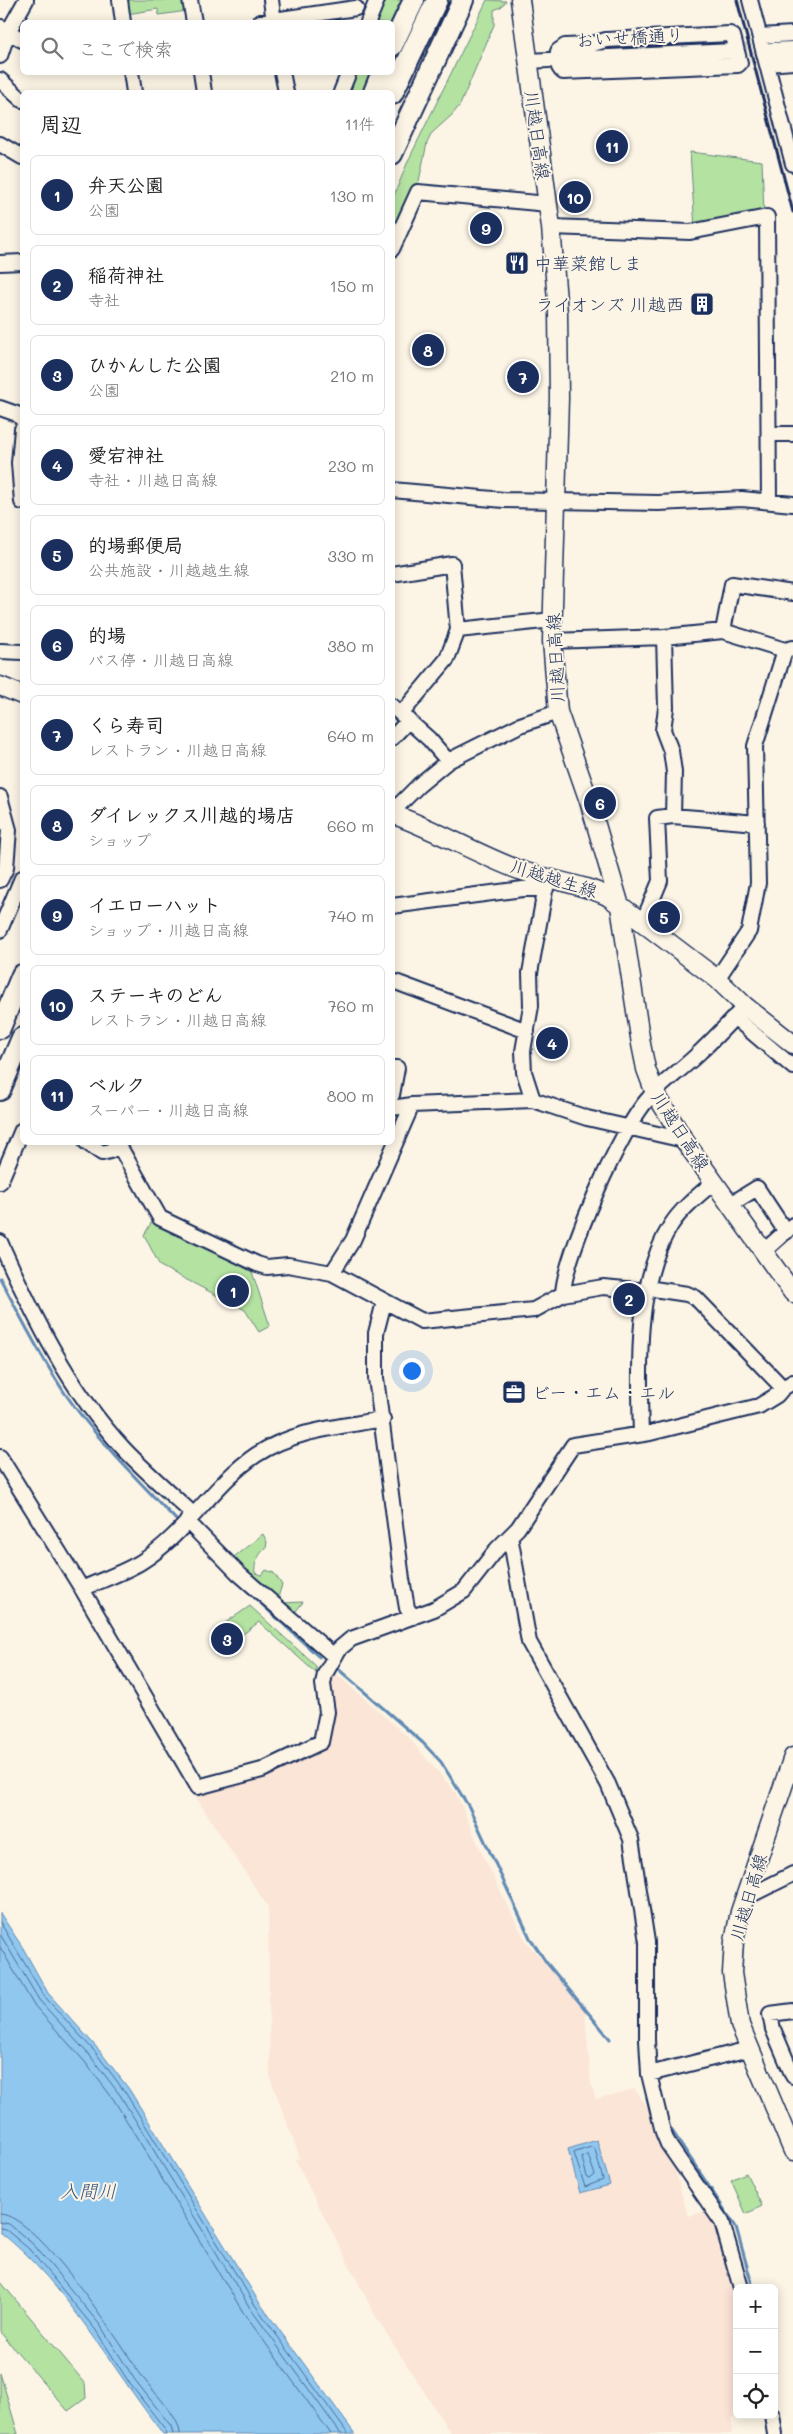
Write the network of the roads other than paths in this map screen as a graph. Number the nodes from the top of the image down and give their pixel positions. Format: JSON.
{"nodes":[{"id":1,"x":26,"y":0,"type":"edge"},
{"id":2,"x":120,"y":0,"type":"edge"},
{"id":3,"x":190,"y":0,"type":"edge"},
{"id":4,"x":271,"y":0,"type":"edge"},
{"id":5,"x":377,"y":0,"type":"edge"},
{"id":6,"x":414,"y":0,"type":"edge"},
{"id":7,"x":437,"y":0,"type":"edge"},
{"id":8,"x":463,"y":0,"type":"edge"},
{"id":9,"x":477,"y":0,"type":"edge"},
{"id":10,"x":520,"y":0,"type":"edge"},
{"id":11,"x":750,"y":0,"type":"edge"},
{"id":12,"x":355,"y":4,"type":"edge"},
{"id":13,"x":124,"y":20,"type":"edge"},
{"id":14,"x":194,"y":20,"type":"edge"},
{"id":15,"x":274,"y":20,"type":"edge"},
{"id":16,"x":279,"y":20,"type":"edge"},
{"id":17,"x":359,"y":20,"type":"edge"},
{"id":18,"x":369,"y":20,"type":"edge"},
{"id":19,"x":4,"y":30,"type":"edge"},
{"id":20,"x":793,"y":34,"type":"edge"},
{"id":21,"x":760,"y":36,"type":"junction"},
{"id":22,"x":20,"y":39,"type":"edge"},
{"id":23,"x":395,"y":40,"type":"edge"},
{"id":24,"x":793,"y":49,"type":"edge"},
{"id":25,"x":771,"y":50,"type":"tunnel mouth"},
{"id":26,"x":0,"y":56,"type":"edge"},
{"id":27,"x":557,"y":60,"type":"junction"},
{"id":28,"x":528,"y":61,"type":"junction"},
{"id":29,"x":793,"y":62,"type":"edge"},
{"id":30,"x":768,"y":64,"type":"junction"},
{"id":31,"x":131,"y":75,"type":"edge"},
{"id":32,"x":201,"y":75,"type":"edge"},
{"id":33,"x":283,"y":75,"type":"edge"},
{"id":34,"x":348,"y":75,"type":"edge"},
{"id":35,"x":381,"y":75,"type":"edge"},
{"id":36,"x":0,"y":80,"type":"edge"},
{"id":37,"x":134,"y":90,"type":"edge"},
{"id":38,"x":204,"y":90,"type":"edge"},
{"id":39,"x":286,"y":90,"type":"edge"},
{"id":40,"x":342,"y":90,"type":"edge"},
{"id":41,"x":375,"y":90,"type":"edge"},
{"id":42,"x":394,"y":90,"type":"edge"},
{"id":43,"x":20,"y":98,"type":"edge"},
{"id":44,"x":406,"y":122,"type":"junction"},
{"id":45,"x":0,"y":144,"type":"edge"},
{"id":46,"x":395,"y":147,"type":"edge"},
{"id":47,"x":20,"y":156,"type":"edge"},
{"id":48,"x":793,"y":164,"type":"edge"},
{"id":49,"x":548,"y":204,"type":"junction"},
{"id":50,"x":551,"y":227,"type":"junction"},
{"id":51,"x":396,"y":232,"type":"edge"},
{"id":52,"x":20,"y":262,"type":"edge"},
{"id":53,"x":0,"y":264,"type":"edge"},
{"id":54,"x":0,"y":408,"type":"edge"},
{"id":55,"x":20,"y":417,"type":"edge"},
{"id":56,"x":770,"y":434,"type":"junction"},
{"id":57,"x":793,"y":434,"type":"edge"},
{"id":58,"x":20,"y":452,"type":"edge"},
{"id":59,"x":20,"y":476,"type":"edge"},
{"id":60,"x":395,"y":490,"type":"edge"},
{"id":61,"x":769,"y":501,"type":"junction"},
{"id":62,"x":556,"y":502,"type":"junction"},
{"id":63,"x":793,"y":504,"type":"edge"},
{"id":64,"x":395,"y":574,"type":"edge"},
{"id":65,"x":793,"y":593,"type":"edge"},
{"id":66,"x":553,"y":620,"type":"junction"},
{"id":67,"x":458,"y":630,"type":"junction"},
{"id":68,"x":723,"y":631,"type":"junction"},
{"id":69,"x":664,"y":638,"type":"junction"},
{"id":70,"x":552,"y":641,"type":"junction"},
{"id":71,"x":789,"y":649,"type":"edge"},
{"id":72,"x":0,"y":651,"type":"edge"},
{"id":73,"x":20,"y":652,"type":"edge"},
{"id":74,"x":0,"y":686,"type":"edge"},
{"id":75,"x":20,"y":694,"type":"edge"},
{"id":76,"x":558,"y":712,"type":"junction"},
{"id":77,"x":401,"y":713,"type":"edge"},
{"id":78,"x":395,"y":730,"type":"edge"},
{"id":79,"x":448,"y":761,"type":"junction"},
{"id":80,"x":0,"y":797,"type":"edge"},
{"id":81,"x":395,"y":810,"type":"edge"},
{"id":82,"x":395,"y":814,"type":"edge"},
{"id":83,"x":673,"y":816,"type":"junction"},
{"id":84,"x":757,"y":823,"type":"junction"},
{"id":85,"x":0,"y":880,"type":"edge"},
{"id":86,"x":546,"y":884,"type":"junction"},
{"id":87,"x":19,"y":897,"type":"edge"},
{"id":88,"x":395,"y":906,"type":"edge"},
{"id":89,"x":620,"y":906,"type":"junction"},
{"id":90,"x":642,"y":922,"type":"junction"},
{"id":91,"x":1,"y":924,"type":"edge"},
{"id":92,"x":717,"y":979,"type":"junction"},
{"id":93,"x":20,"y":980,"type":"edge"},
{"id":94,"x":395,"y":982,"type":"edge"},
{"id":95,"x":739,"y":1012,"type":"junction"},
{"id":96,"x":0,"y":1028,"type":"edge"},
{"id":97,"x":527,"y":1031,"type":"junction"},
{"id":98,"x":20,"y":1043,"type":"edge"},
{"id":99,"x":793,"y":1044,"type":"edge"},
{"id":100,"x":793,"y":1067,"type":"edge"},
{"id":101,"x":395,"y":1068,"type":"edge"},
{"id":102,"x":395,"y":1079,"type":"edge"},
{"id":103,"x":0,"y":1090,"type":"edge"},
{"id":104,"x":655,"y":1093,"type":"junction"},
{"id":105,"x":534,"y":1100,"type":"junction"},
{"id":106,"x":412,"y":1105,"type":"junction"},
{"id":107,"x":395,"y":1108,"type":"edge"},
{"id":108,"x":628,"y":1128,"type":"junction"},
{"id":109,"x":20,"y":1135,"type":"edge"},
{"id":110,"x":684,"y":1140,"type":"junction"},
{"id":111,"x":395,"y":1144,"type":"edge"},
{"id":112,"x":90,"y":1145,"type":"edge"},
{"id":113,"x":116,"y":1145,"type":"edge"},
{"id":114,"x":118,"y":1145,"type":"edge"},
{"id":115,"x":395,"y":1145,"type":"edge"},
{"id":116,"x":0,"y":1182,"type":"edge"},
{"id":117,"x":714,"y":1182,"type":"junction"},
{"id":118,"x":731,"y":1204,"type":"junction"},
{"id":119,"x":790,"y":1228,"type":"edge"},
{"id":120,"x":0,"y":1242,"type":"edge"},
{"id":121,"x":764,"y":1251,"type":"junction"},
{"id":122,"x":332,"y":1273,"type":"junction"},
{"id":123,"x":647,"y":1289,"type":"junction"},
{"id":124,"x":793,"y":1292,"type":"edge"},
{"id":125,"x":563,"y":1294,"type":"junction"},
{"id":126,"x":384,"y":1302,"type":"junction"},
{"id":127,"x":788,"y":1384,"type":"edge"},
{"id":128,"x":383,"y":1419,"type":"junction"},
{"id":129,"x":641,"y":1434,"type":"junction"},
{"id":130,"x":0,"y":1457,"type":"edge"},
{"id":131,"x":186,"y":1521,"type":"junction"},
{"id":132,"x":510,"y":1536,"type":"junction"},
{"id":133,"x":82,"y":1589,"type":"junction"},
{"id":134,"x":413,"y":1617,"type":"junction"},
{"id":135,"x":334,"y":1656,"type":"junction"},
{"id":136,"x":793,"y":1757,"type":"edge"},
{"id":137,"x":793,"y":1874,"type":"edge"},
{"id":138,"x":744,"y":1898,"type":"junction"},
{"id":139,"x":793,"y":2011,"type":"edge"},
{"id":140,"x":749,"y":2049,"type":"junction"},
{"id":141,"x":650,"y":2074,"type":"junction"},
{"id":142,"x":793,"y":2076,"type":"edge"},
{"id":143,"x":793,"y":2151,"type":"edge"},
{"id":144,"x":740,"y":2284,"type":"edge"},
{"id":145,"x":773,"y":2419,"type":"edge"},
{"id":146,"x":775,"y":2434,"type":"edge"}],
"edges":[{"from":1,"to":19,"type":"street"},
{"from":2,"to":13,"type":"street"},
{"from":3,"to":14,"type":"street"},
{"from":4,"to":15,"type":"street"},
{"from":5,"to":18,"type":"street"},
{"from":6,"to":23,"type":"highway"},
{"from":7,"to":42,"type":"highway"},
{"from":8,"to":44,"type":"highway"},
{"from":9,"to":44,"type":"highway"},
{"from":10,"to":28,"type":"main road","name":"川越日高線"},
{"from":11,"to":21,"type":"street"},
{"from":12,"to":16,"type":"street"},
{"from":12,"to":17,"type":"street"},
{"from":19,"to":22,"type":"street"},
{"from":19,"to":26,"type":"street"},
{"from":20,"to":21,"type":"street"},
{"from":21,"to":30,"type":"street"},
{"from":24,"to":25,"type":"street"},
{"from":27,"to":27,"type":"street","name":"おいせ橋通り"},
{"from":27,"to":28,"type":"street","name":"おいせ橋通り"},
{"from":28,"to":49,"type":"main road","name":"川越日高線"},
{"from":29,"to":30,"type":"street"},
{"from":30,"to":48,"type":"street"},
{"from":31,"to":37,"type":"street"},
{"from":32,"to":38,"type":"street"},
{"from":33,"to":39,"type":"street"},
{"from":34,"to":40,"type":"street"},
{"from":35,"to":41,"type":"highway"},
{"from":36,"to":43,"type":"street"},
{"from":44,"to":46,"type":"highway"},
{"from":45,"to":47,"type":"street"},
{"from":49,"to":50,"type":"main road","name":"川越日高線"},
{"from":49,"to":51,"type":"street"},
{"from":50,"to":56,"type":"street"},
{"from":50,"to":62,"type":"main road","name":"川越日高線"},
{"from":52,"to":53,"type":"street"},
{"from":54,"to":55,"type":"street"},
{"from":56,"to":57,"type":"street"},
{"from":56,"to":61,"type":"street"},
{"from":58,"to":59,"type":"street"},
{"from":60,"to":62,"type":"street"},
{"from":61,"to":62,"type":"street"},
{"from":61,"to":63,"type":"street"},
{"from":62,"to":66,"type":"main road","name":"川越日高線"},
{"from":64,"to":67,"type":"street"},
{"from":65,"to":68,"type":"street"},
{"from":66,"to":67,"type":"street"},
{"from":66,"to":70,"type":"main road","name":"川越日高線"},
{"from":67,"to":77,"type":"street"},
{"from":68,"to":69,"type":"street"},
{"from":68,"to":71,"type":"street"},
{"from":69,"to":70,"type":"street"},
{"from":69,"to":83,"type":"street"},
{"from":70,"to":76,"type":"main road","name":"川越日高線"},
{"from":71,"to":84,"type":"street"},
{"from":72,"to":73,"type":"street"},
{"from":74,"to":75,"type":"main road"},
{"from":76,"to":79,"type":"street"},
{"from":76,"to":89,"type":"main road","name":"川越日高線"},
{"from":77,"to":78,"type":"street"},
{"from":77,"to":79,"type":"street"},
{"from":79,"to":81,"type":"street"},
{"from":80,"to":85,"type":"street"},
{"from":82,"to":86,"type":"main road","name":"川越越生線"},
{"from":83,"to":84,"type":"street"},
{"from":83,"to":90,"type":"street"},
{"from":84,"to":92,"type":"street"},
{"from":86,"to":88,"type":"street"},
{"from":86,"to":89,"type":"main road","name":"川越越生線"},
{"from":86,"to":97,"type":"street"},
{"from":87,"to":91,"type":"street"},
{"from":89,"to":90,"type":"main road","name":"川越越生線"},
{"from":89,"to":104,"type":"main road","name":"川越日高線"},
{"from":90,"to":92,"type":"main road","name":"川越越生線"},
{"from":92,"to":95,"type":"main road","name":"川越越生線"},
{"from":93,"to":96,"type":"highway"},
{"from":94,"to":97,"type":"street"},
{"from":95,"to":99,"type":"main road","name":"川越越生線"},
{"from":95,"to":100,"type":"street"},
{"from":95,"to":104,"type":"street"},
{"from":97,"to":105,"type":"street"},
{"from":98,"to":103,"type":"highway"},
{"from":101,"to":102,"type":"street"},
{"from":104,"to":108,"type":"street"},
{"from":104,"to":110,"type":"main road","name":"川越日高線"},
{"from":105,"to":106,"type":"street"},
{"from":105,"to":108,"type":"street"},
{"from":106,"to":107,"type":"street"},
{"from":106,"to":111,"type":"street"},
{"from":108,"to":110,"type":"street"},
{"from":108,"to":125,"type":"street"},
{"from":109,"to":116,"type":"street"},
{"from":110,"to":117,"type":"main road","name":"川越日高線"},
{"from":112,"to":113,"type":"street"},
{"from":114,"to":122,"type":"street"},
{"from":115,"to":122,"type":"street"},
{"from":117,"to":118,"type":"main road","name":"川越日高線"},
{"from":117,"to":123,"type":"street"},
{"from":118,"to":119,"type":"street"},
{"from":118,"to":121,"type":"main road","name":"川越日高線"},
{"from":119,"to":121,"type":"street"},
{"from":120,"to":131,"type":"street"},
{"from":121,"to":124,"type":"main road","name":"川越日高線"},
{"from":122,"to":126,"type":"street"},
{"from":123,"to":125,"type":"street"},
{"from":123,"to":127,"type":"street"},
{"from":123,"to":129,"type":"street"},
{"from":125,"to":126,"type":"street"},
{"from":126,"to":128,"type":"street"},
{"from":127,"to":129,"type":"street"},
{"from":128,"to":131,"type":"street"},
{"from":128,"to":134,"type":"street"},
{"from":129,"to":132,"type":"street"},
{"from":130,"to":133,"type":"street"},
{"from":131,"to":133,"type":"street"},
{"from":131,"to":135,"type":"street"},
{"from":132,"to":134,"type":"street"},
{"from":132,"to":141,"type":"street"},
{"from":133,"to":135,"type":"street"},
{"from":134,"to":135,"type":"street"},
{"from":136,"to":138,"type":"main road","name":"川越日高線"},
{"from":137,"to":138,"type":"street"},
{"from":138,"to":140,"type":"main road","name":"川越日高線"},
{"from":139,"to":142,"type":"street"},
{"from":140,"to":141,"type":"street"},
{"from":140,"to":143,"type":"main road","name":"川越日高線"},
{"from":141,"to":144,"type":"street"},
{"from":145,"to":146,"type":"street"}]}
